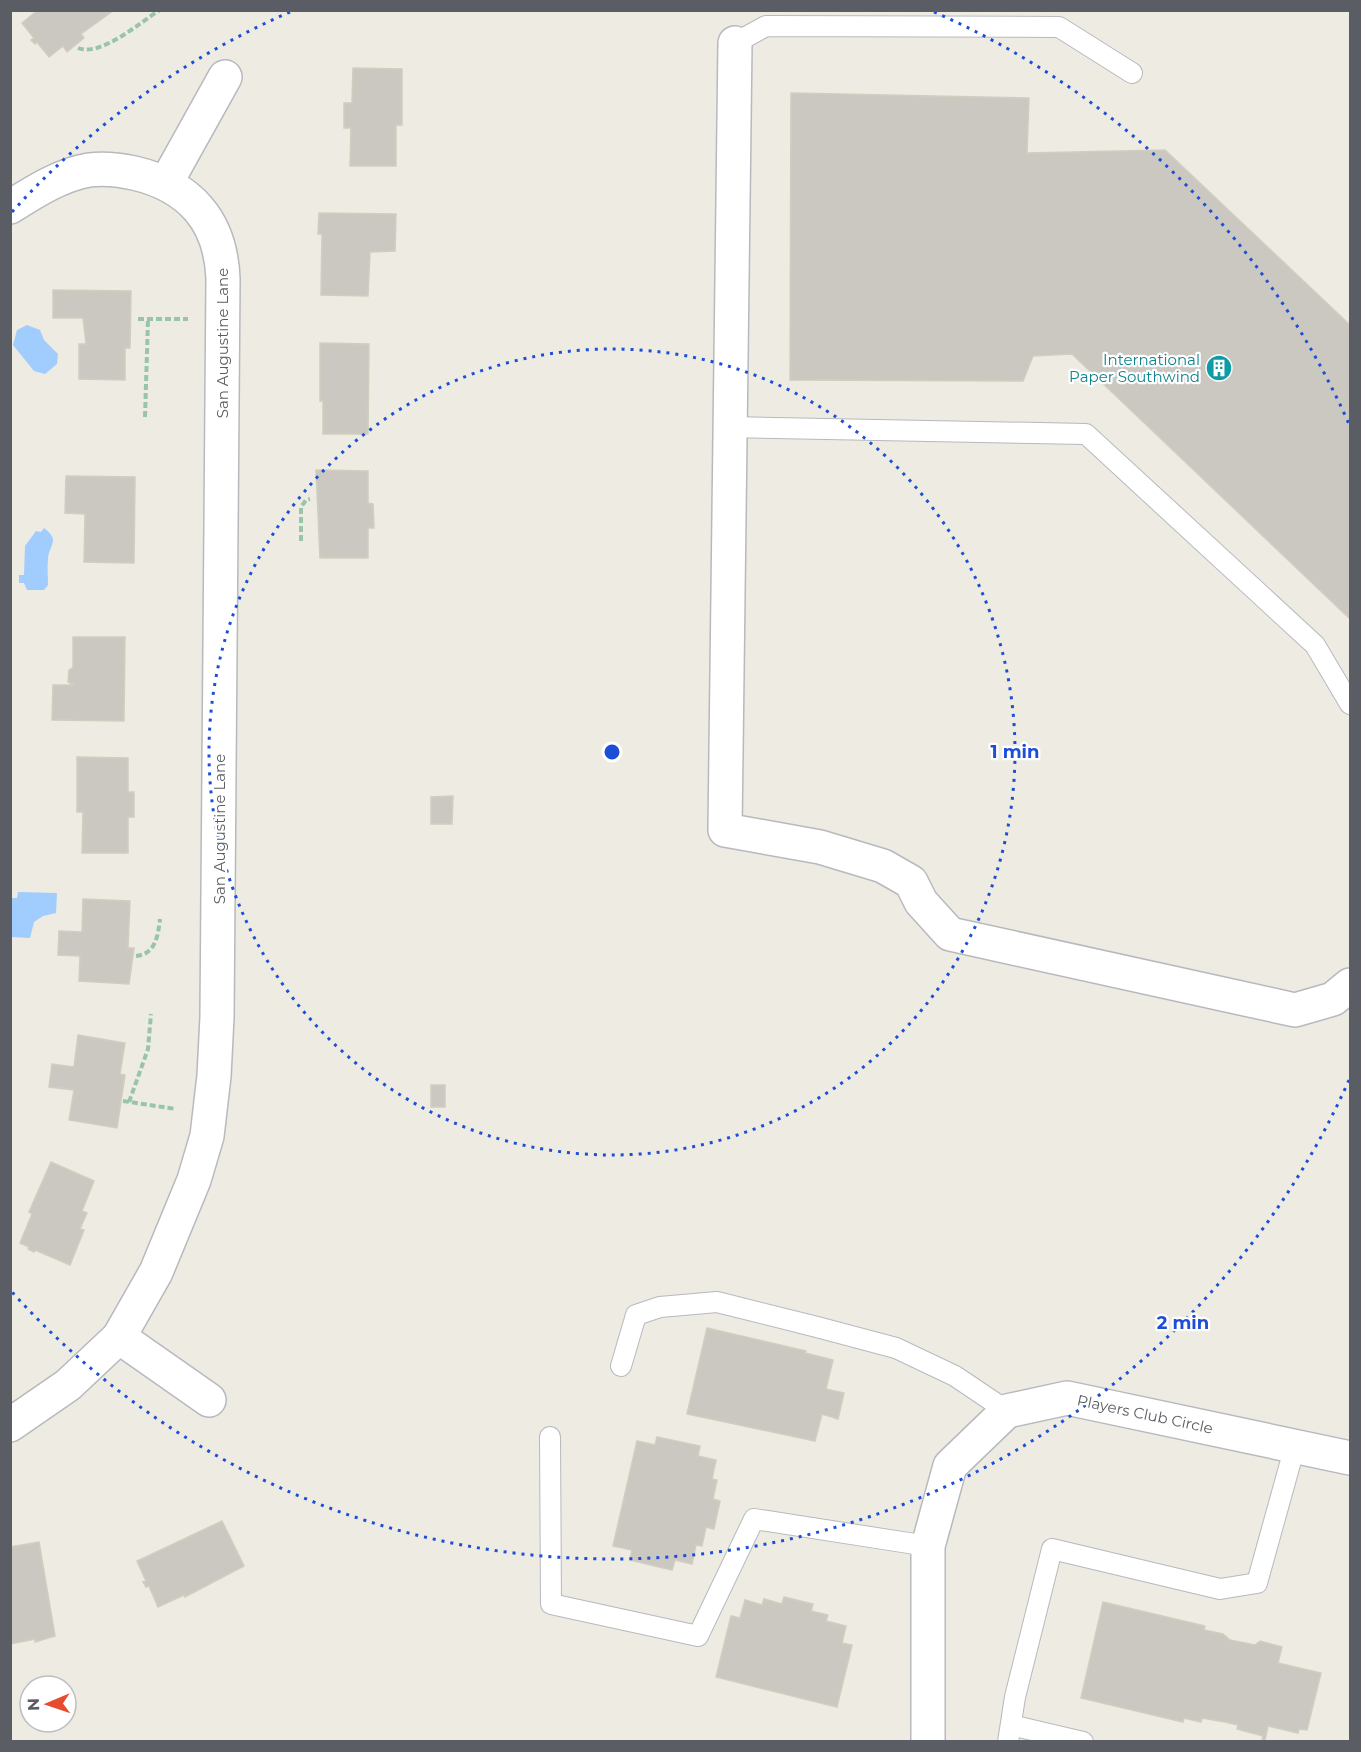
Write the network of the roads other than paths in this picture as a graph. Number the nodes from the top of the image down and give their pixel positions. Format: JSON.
{"nodes":[{"id":1,"x":735,"y":43,"type":"joint"},
{"id":2,"x":1132,"y":73,"type":"dead end"},
{"id":3,"x":225,"y":77,"type":"dead end"},
{"id":4,"x":166,"y":183,"type":"junction"},
{"id":5,"x":10,"y":207,"type":"edge"},
{"id":6,"x":730,"y":427,"type":"junction"},
{"id":7,"x":1350,"y":704,"type":"edge"},
{"id":8,"x":1350,"y":986,"type":"edge"},
{"id":9,"x":119,"y":1337,"type":"junction"},
{"id":10,"x":621,"y":1366,"type":"dead end"},
{"id":11,"x":209,"y":1400,"type":"dead end"},
{"id":12,"x":1008,"y":1411,"type":"junction"},
{"id":13,"x":10,"y":1425,"type":"edge"},
{"id":14,"x":550,"y":1437,"type":"dead end"},
{"id":15,"x":1295,"y":1446,"type":"junction"},
{"id":16,"x":1350,"y":1458,"type":"edge"},
{"id":17,"x":928,"y":1546,"type":"junction"},
{"id":18,"x":1009,"y":1733,"type":"edge"},
{"id":19,"x":928,"y":1742,"type":"edge"},
{"id":20,"x":1083,"y":1742,"type":"edge"}],
"edges":[{"from":1,"to":2,"type":"lane"},
{"from":1,"to":6,"type":"street"},
{"from":3,"to":4,"type":"street"},
{"from":4,"to":5,"type":"street","name":"San Augustine Lane"},
{"from":4,"to":9,"type":"street","name":"San Augustine Lane"},
{"from":6,"to":7,"type":"lane"},
{"from":6,"to":8,"type":"street"},
{"from":9,"to":11,"type":"street"},
{"from":9,"to":13,"type":"street","name":"San Augustine Lane"},
{"from":10,"to":12,"type":"lane"},
{"from":12,"to":15,"type":"street","name":"Players Club Circle"},
{"from":12,"to":17,"type":"street"},
{"from":14,"to":17,"type":"lane"},
{"from":15,"to":16,"type":"street","name":"Players Club Circle"},
{"from":15,"to":18,"type":"lane"},
{"from":17,"to":19,"type":"street"},
{"from":18,"to":20,"type":"lane"}]}
